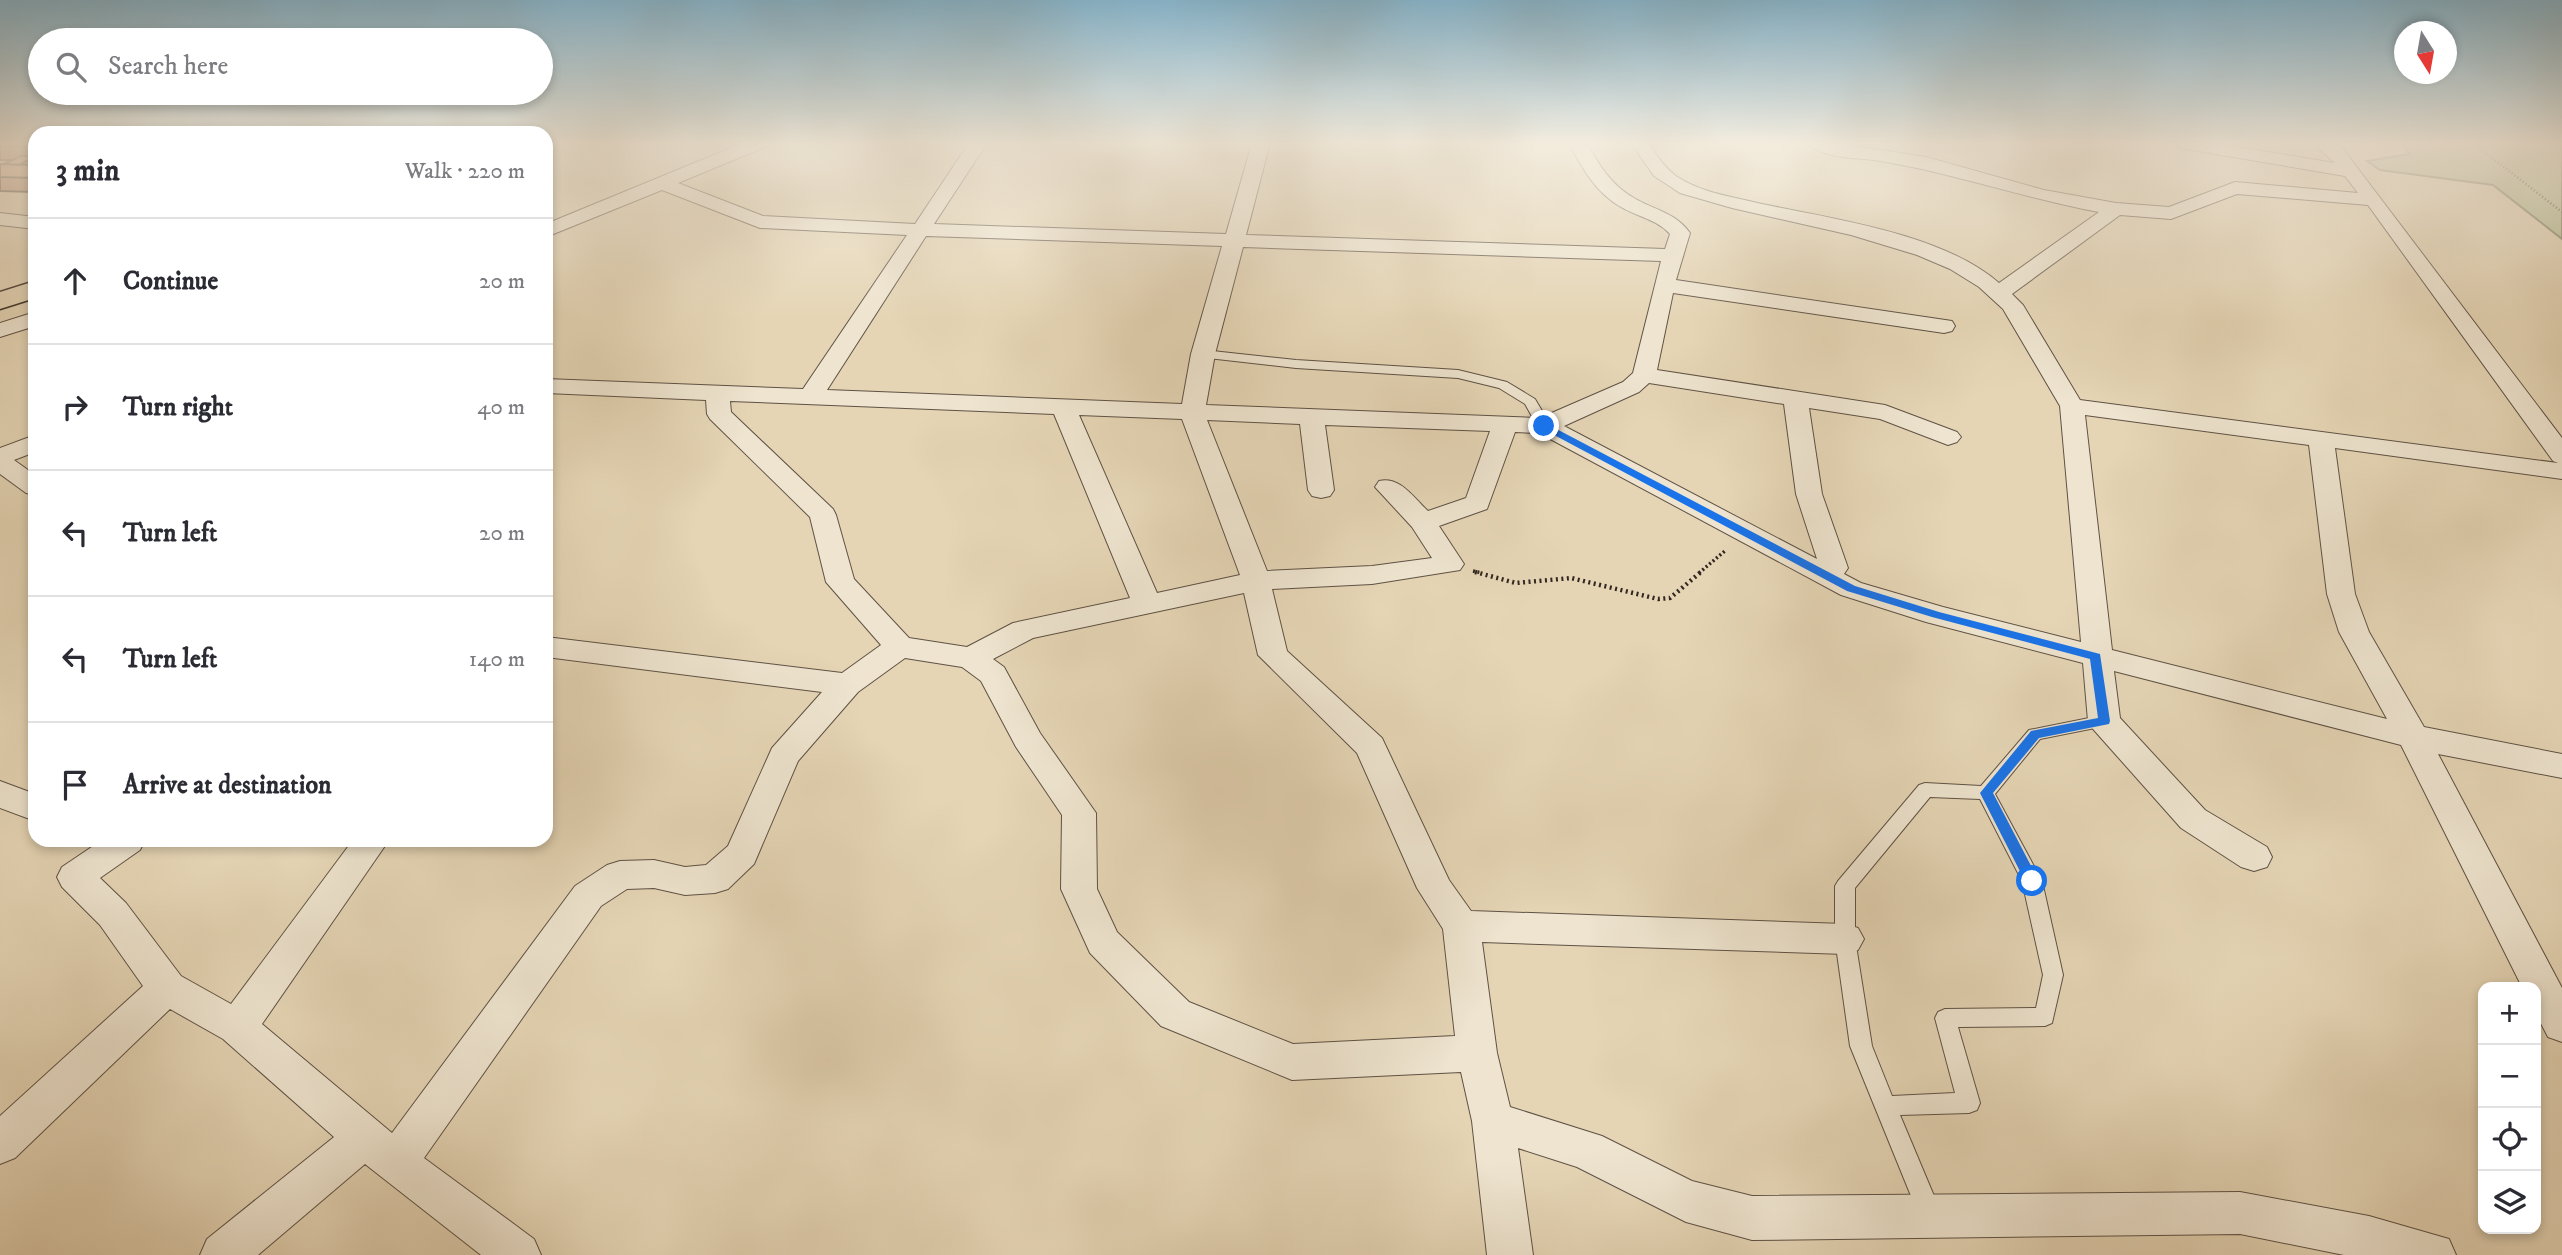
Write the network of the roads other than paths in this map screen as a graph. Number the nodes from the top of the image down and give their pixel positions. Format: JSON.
{"nodes":[{"id":1,"x":617,"y":202,"type":"edge"},
{"id":2,"x":709,"y":202,"type":"edge"},
{"id":3,"x":940,"y":202,"type":"edge"},
{"id":4,"x":1245,"y":202,"type":"edge"},
{"id":5,"x":1627,"y":202,"type":"edge"},
{"id":6,"x":1730,"y":202,"type":"edge"},
{"id":7,"x":2076,"y":202,"type":"edge"},
{"id":8,"x":2199,"y":202,"type":"edge"},
{"id":9,"x":2375,"y":202,"type":"edge"},
{"id":10,"x":2116,"y":209,"type":"junction"},
{"id":11,"x":0,"y":219,"type":"edge"},
{"id":12,"x":28,"y":222,"type":"edge"},
{"id":13,"x":553,"y":228,"type":"edge"},
{"id":14,"x":922,"y":230,"type":"junction"},
{"id":15,"x":1235,"y":240,"type":"junction"},
{"id":16,"x":1672,"y":255,"type":"junction"},
{"id":17,"x":1664,"y":285,"type":"junction"},
{"id":18,"x":28,"y":291,"type":"edge"},
{"id":19,"x":2000,"y":292,"type":"junction"},
{"id":20,"x":0,"y":301,"type":"edge"},
{"id":21,"x":28,"y":306,"type":"edge"},
{"id":22,"x":0,"y":315,"type":"edge"},
{"id":23,"x":28,"y":321,"type":"edge"},
{"id":24,"x":1944,"y":326,"type":"dead end"},
{"id":25,"x":0,"y":330,"type":"edge"},
{"id":26,"x":1203,"y":355,"type":"junction"},
{"id":27,"x":1644,"y":374,"type":"junction"},
{"id":28,"x":553,"y":386,"type":"edge"},
{"id":29,"x":717,"y":392,"type":"junction"},
{"id":30,"x":810,"y":397,"type":"junction"},
{"id":31,"x":1795,"y":398,"type":"junction"},
{"id":32,"x":2071,"y":406,"type":"junction"},
{"id":33,"x":1064,"y":408,"type":"junction"},
{"id":34,"x":1192,"y":412,"type":"junction"},
{"id":35,"x":1311,"y":416,"type":"junction"},
{"id":36,"x":1505,"y":424,"type":"junction"},
{"id":37,"x":1544,"y":426,"type":"junction"},
{"id":38,"x":1948,"y":437,"type":"dead end"},
{"id":39,"x":2321,"y":439,"type":"junction"},
{"id":40,"x":28,"y":446,"type":"edge"},
{"id":41,"x":2562,"y":456,"type":"edge"},
{"id":42,"x":0,"y":459,"type":"edge"},
{"id":43,"x":2562,"y":471,"type":"edge"},
{"id":44,"x":28,"y":481,"type":"edge"},
{"id":45,"x":1388,"y":487,"type":"dead end"},
{"id":46,"x":1321,"y":490,"type":"dead end"},
{"id":47,"x":1423,"y":522,"type":"junction"},
{"id":48,"x":1826,"y":576,"type":"junction"},
{"id":49,"x":1256,"y":580,"type":"junction"},
{"id":50,"x":1147,"y":604,"type":"junction"},
{"id":51,"x":900,"y":647,"type":"junction"},
{"id":52,"x":553,"y":648,"type":"edge"},
{"id":53,"x":2096,"y":657,"type":"junction"},
{"id":54,"x":971,"y":658,"type":"junction"},
{"id":55,"x":847,"y":684,"type":"junction"},
{"id":56,"x":2104,"y":721,"type":"junction"},
{"id":57,"x":2413,"y":737,"type":"junction"},
{"id":58,"x":2562,"y":766,"type":"edge"},
{"id":59,"x":1986,"y":793,"type":"junction"},
{"id":60,"x":0,"y":794,"type":"edge"},
{"id":61,"x":28,"y":805,"type":"edge"},
{"id":62,"x":115,"y":847,"type":"edge"},
{"id":63,"x":367,"y":847,"type":"edge"},
{"id":64,"x":2254,"y":857,"type":"dead end"},
{"id":65,"x":1461,"y":926,"type":"junction"},
{"id":66,"x":1845,"y":939,"type":"junction"},
{"id":67,"x":167,"y":988,"type":"junction"},
{"id":68,"x":2562,"y":1025,"type":"edge"},
{"id":69,"x":237,"y":1027,"type":"junction"},
{"id":70,"x":1477,"y":1054,"type":"junction"},
{"id":71,"x":1884,"y":1106,"type":"junction"},
{"id":72,"x":1493,"y":1121,"type":"junction"},
{"id":73,"x":0,"y":1144,"type":"edge"},
{"id":74,"x":382,"y":1149,"type":"junction"},
{"id":75,"x":1931,"y":1215,"type":"junction"},
{"id":76,"x":223,"y":1255,"type":"edge"},
{"id":77,"x":518,"y":1255,"type":"edge"},
{"id":78,"x":1510,"y":1255,"type":"edge"},
{"id":79,"x":2433,"y":1255,"type":"edge"}],
"edges":[{"from":1,"to":13,"type":"street"},
{"from":2,"to":14,"type":"street"},
{"from":3,"to":14,"type":"street"},
{"from":4,"to":15,"type":"street"},
{"from":5,"to":16,"type":"street"},
{"from":6,"to":19,"type":"street"},
{"from":7,"to":10,"type":"street"},
{"from":8,"to":10,"type":"street"},
{"from":9,"to":41,"type":"street"},
{"from":10,"to":19,"type":"street"},
{"from":11,"to":12,"type":"street"},
{"from":14,"to":15,"type":"street"},
{"from":14,"to":30,"type":"street"},
{"from":15,"to":16,"type":"street"},
{"from":15,"to":26,"type":"street"},
{"from":16,"to":17,"type":"street"},
{"from":17,"to":24,"type":"street"},
{"from":17,"to":27,"type":"street"},
{"from":18,"to":20,"type":"highway"},
{"from":19,"to":32,"type":"street"},
{"from":21,"to":22,"type":"highway"},
{"from":23,"to":25,"type":"street"},
{"from":26,"to":34,"type":"street"},
{"from":26,"to":37,"type":"lane"},
{"from":27,"to":31,"type":"street"},
{"from":27,"to":37,"type":"street"},
{"from":28,"to":29,"type":"street"},
{"from":29,"to":30,"type":"street"},
{"from":29,"to":51,"type":"street"},
{"from":30,"to":33,"type":"street"},
{"from":31,"to":38,"type":"street"},
{"from":31,"to":48,"type":"street"},
{"from":32,"to":39,"type":"street"},
{"from":32,"to":53,"type":"street"},
{"from":33,"to":34,"type":"street"},
{"from":33,"to":50,"type":"street"},
{"from":34,"to":35,"type":"street"},
{"from":34,"to":49,"type":"street"},
{"from":35,"to":36,"type":"street"},
{"from":35,"to":46,"type":"street"},
{"from":36,"to":37,"type":"street"},
{"from":36,"to":47,"type":"street"},
{"from":37,"to":48,"type":"street"},
{"from":39,"to":43,"type":"street"},
{"from":39,"to":57,"type":"street"},
{"from":40,"to":42,"type":"street"},
{"from":42,"to":44,"type":"street"},
{"from":45,"to":47,"type":"street"},
{"from":47,"to":49,"type":"street"},
{"from":48,"to":53,"type":"street"},
{"from":49,"to":50,"type":"street"},
{"from":49,"to":65,"type":"street"},
{"from":50,"to":54,"type":"street"},
{"from":51,"to":54,"type":"street"},
{"from":51,"to":55,"type":"street"},
{"from":52,"to":55,"type":"street"},
{"from":53,"to":56,"type":"street"},
{"from":53,"to":57,"type":"street"},
{"from":54,"to":70,"type":"street"},
{"from":55,"to":74,"type":"street"},
{"from":56,"to":59,"type":"lane"},
{"from":56,"to":64,"type":"street"},
{"from":57,"to":58,"type":"street"},
{"from":57,"to":68,"type":"street"},
{"from":59,"to":66,"type":"lane"},
{"from":59,"to":71,"type":"lane"},
{"from":60,"to":61,"type":"street"},
{"from":62,"to":67,"type":"street"},
{"from":63,"to":69,"type":"street"},
{"from":65,"to":66,"type":"street"},
{"from":65,"to":70,"type":"street"},
{"from":66,"to":71,"type":"lane"},
{"from":67,"to":69,"type":"street"},
{"from":67,"to":73,"type":"street"},
{"from":69,"to":74,"type":"street"},
{"from":70,"to":72,"type":"street"},
{"from":71,"to":75,"type":"lane"},
{"from":72,"to":75,"type":"street"},
{"from":72,"to":78,"type":"street"},
{"from":74,"to":76,"type":"street"},
{"from":74,"to":77,"type":"street"},
{"from":75,"to":79,"type":"street"}]}
